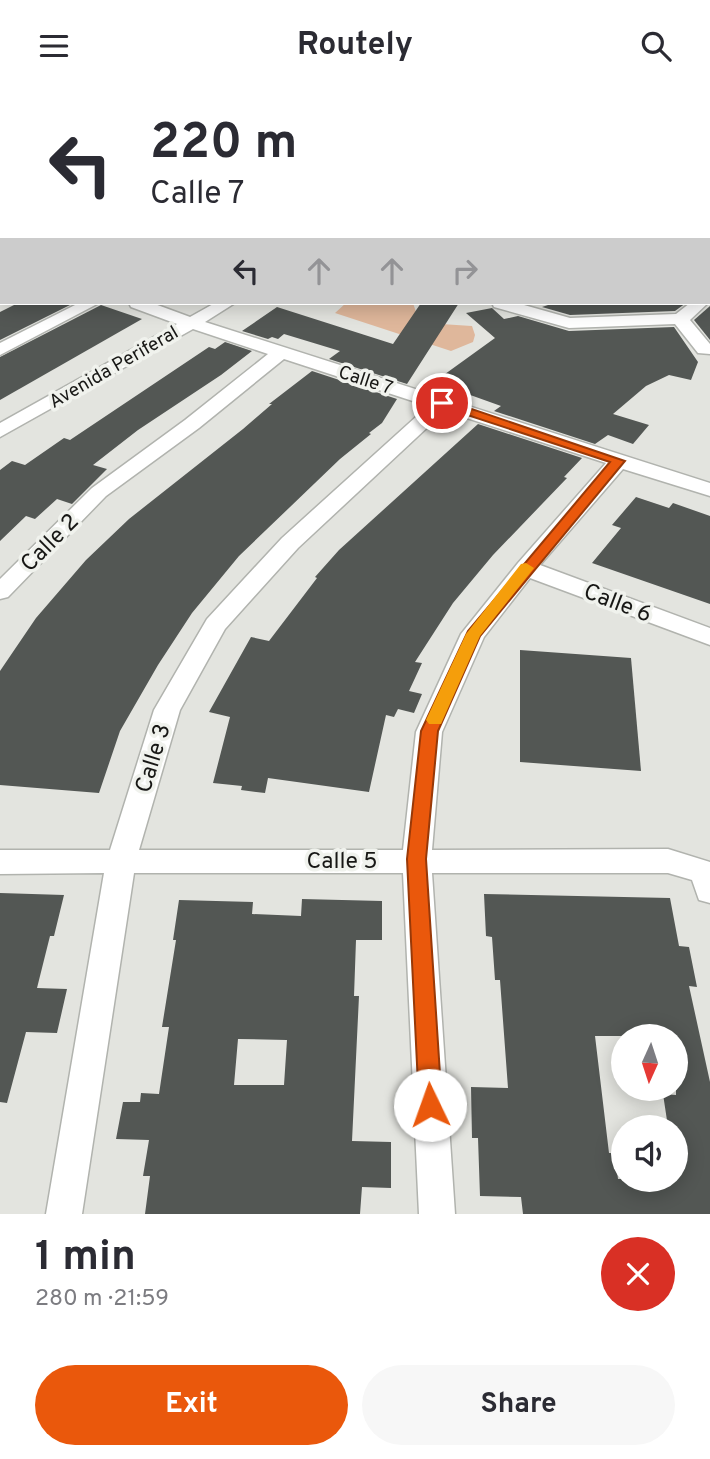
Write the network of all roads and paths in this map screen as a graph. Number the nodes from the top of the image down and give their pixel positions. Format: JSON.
{"nodes":[{"id":1,"x":87,"y":305,"type":"edge"},
{"id":2,"x":142,"y":305,"type":"edge"},
{"id":3,"x":223,"y":305,"type":"edge"},
{"id":4,"x":518,"y":305,"type":"edge"},
{"id":5,"x":698,"y":305,"type":"edge"},
{"id":6,"x":680,"y":319,"type":"junction"},
{"id":7,"x":190,"y":323,"type":"junction"},
{"id":8,"x":528,"y":328,"type":"dead end"},
{"id":9,"x":710,"y":349,"type":"edge"},
{"id":10,"x":0,"y":350,"type":"edge"},
{"id":11,"x":283,"y":351,"type":"junction"},
{"id":12,"x":442,"y":403,"type":"junction"},
{"id":13,"x":0,"y":431,"type":"edge"},
{"id":14,"x":619,"y":461,"type":"junction"},
{"id":15,"x":710,"y":490,"type":"edge"},
{"id":16,"x":526,"y":568,"type":"junction"},
{"id":17,"x":0,"y":592,"type":"edge"},
{"id":18,"x":710,"y":637,"type":"edge"},
{"id":19,"x":416,"y":859,"type":"junction"},
{"id":20,"x":121,"y":861,"type":"junction"},
{"id":21,"x":0,"y":862,"type":"edge"},
{"id":22,"x":710,"y":891,"type":"edge"},
{"id":23,"x":64,"y":1214,"type":"edge"},
{"id":24,"x":436,"y":1214,"type":"edge"}],
"edges":[{"from":1,"to":10,"type":"street"},
{"from":2,"to":7,"type":"street","name":"Calle 7"},
{"from":3,"to":7,"type":"street","name":"Avenida Periferal"},
{"from":4,"to":6,"type":"street"},
{"from":4,"to":8,"type":"street"},
{"from":5,"to":6,"type":"street"},
{"from":6,"to":9,"type":"street"},
{"from":7,"to":11,"type":"street","name":"Calle 7"},
{"from":7,"to":13,"type":"street","name":"Avenida Periferal"},
{"from":11,"to":12,"type":"street","name":"Calle 7"},
{"from":11,"to":17,"type":"street","name":"Calle 2"},
{"from":12,"to":14,"type":"street","name":"Calle 7"},
{"from":12,"to":20,"type":"street","name":"Calle 3"},
{"from":14,"to":15,"type":"street","name":"Calle 7"},
{"from":14,"to":16,"type":"street"},
{"from":16,"to":18,"type":"street","name":"Calle 6"},
{"from":16,"to":19,"type":"street"},
{"from":19,"to":20,"type":"street","name":"Calle 5"},
{"from":19,"to":22,"type":"street","name":"Calle 5"},
{"from":19,"to":24,"type":"street"},
{"from":20,"to":21,"type":"street","name":"Calle 5"},
{"from":20,"to":23,"type":"street","name":"Calle 3"}]}
